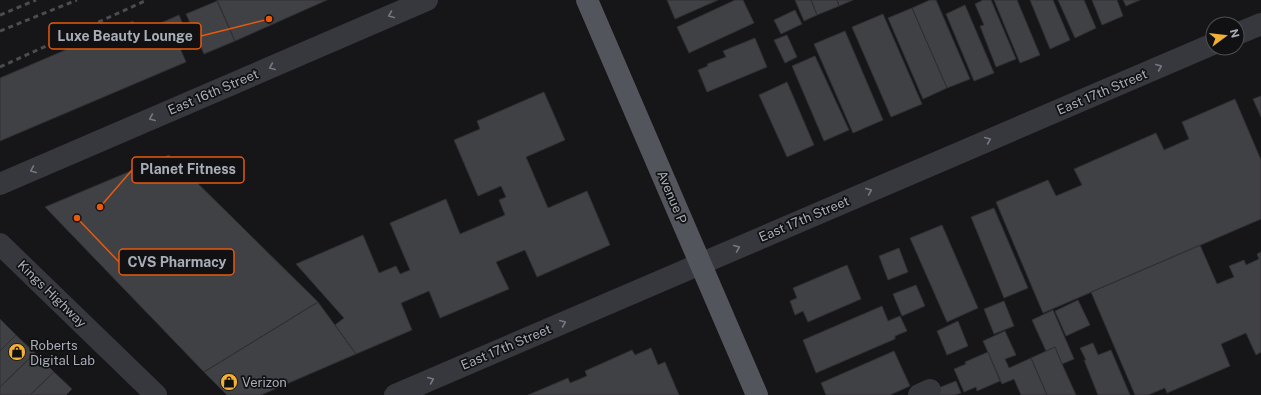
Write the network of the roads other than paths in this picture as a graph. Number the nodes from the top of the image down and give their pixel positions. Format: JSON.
{"nodes":[{"id":1,"x":427,"y":0,"type":"edge"},
{"id":2,"x":587,"y":0,"type":"edge"},
{"id":3,"x":1261,"y":24,"type":"edge"},
{"id":4,"x":1245,"y":31,"type":"edge"},
{"id":5,"x":1205,"y":47,"type":"edge"},
{"id":6,"x":0,"y":184,"type":"edge"},
{"id":7,"x":0,"y":244,"type":"edge"},
{"id":8,"x":701,"y":264,"type":"junction"},
{"id":9,"x":156,"y":395,"type":"edge"},
{"id":10,"x":395,"y":395,"type":"edge"},
{"id":11,"x":757,"y":395,"type":"edge"}],
"edges":[{"from":1,"to":6,"type":"street","name":"East 16th Street","one_way":true},
{"from":2,"to":8,"type":"main road","name":"Avenue P"},
{"from":3,"to":4,"type":"street"},
{"from":8,"to":5,"type":"street","name":"East 17th Street","one_way":true},
{"from":7,"to":9,"type":"street","name":"Kings Highway"},
{"from":10,"to":8,"type":"street","name":"East 17th Street","one_way":true},
{"from":8,"to":11,"type":"main road","name":"Avenue P"}]}
